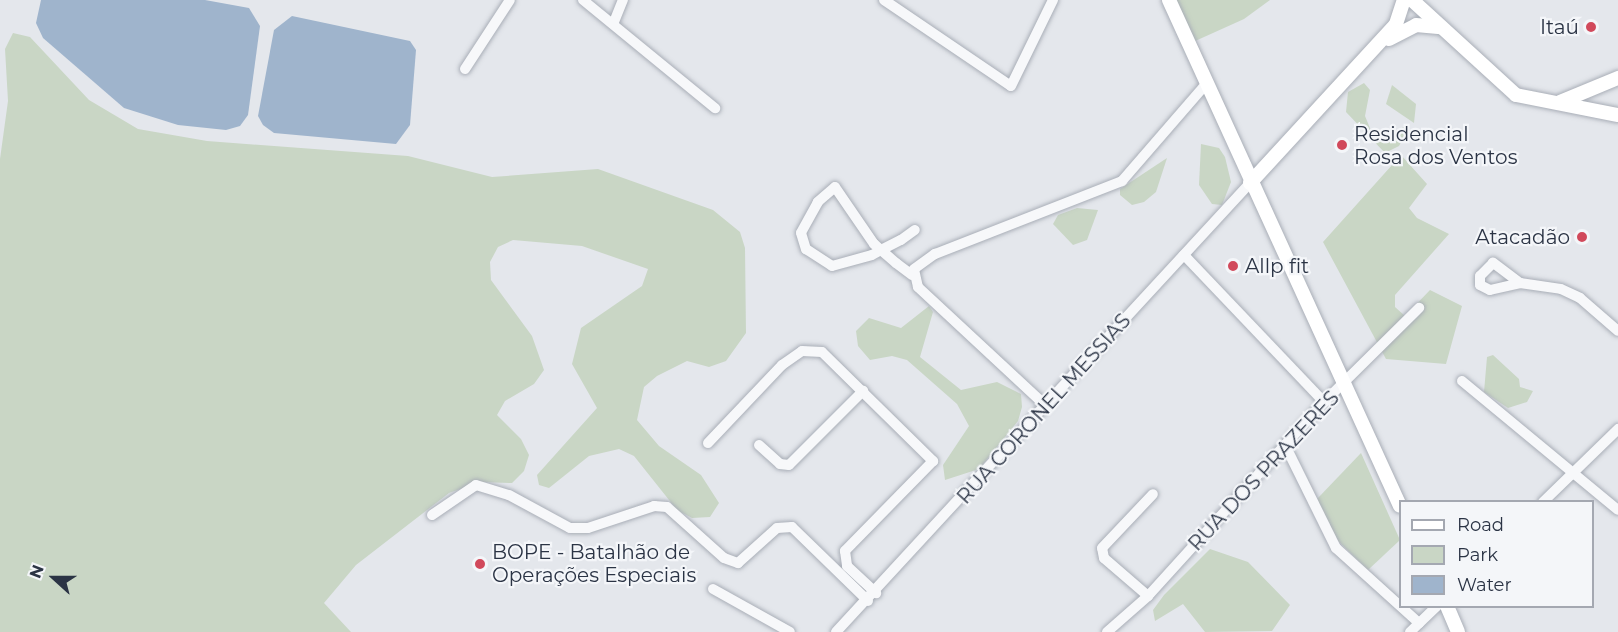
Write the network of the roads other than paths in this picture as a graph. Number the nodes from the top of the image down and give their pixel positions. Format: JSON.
{"nodes":[{"id":1,"x":510,"y":0,"type":"edge"},
{"id":2,"x":583,"y":0,"type":"edge"},
{"id":3,"x":623,"y":0,"type":"edge"},
{"id":4,"x":884,"y":0,"type":"edge"},
{"id":5,"x":1053,"y":0,"type":"edge"},
{"id":6,"x":1169,"y":0,"type":"edge"},
{"id":7,"x":1404,"y":0,"type":"edge"},
{"id":8,"x":1412,"y":0,"type":"edge"},
{"id":9,"x":614,"y":22,"type":"junction"},
{"id":10,"x":1441,"y":27,"type":"junction"},
{"id":11,"x":1374,"y":48,"type":"junction"},
{"id":12,"x":465,"y":69,"type":"dead end"},
{"id":13,"x":1618,"y":78,"type":"edge"},
{"id":14,"x":1207,"y":84,"type":"junction"},
{"id":15,"x":1558,"y":103,"type":"junction"},
{"id":16,"x":715,"y":108,"type":"dead end"},
{"id":17,"x":1618,"y":116,"type":"edge"},
{"id":18,"x":1250,"y":183,"type":"junction"},
{"id":19,"x":915,"y":230,"type":"dead end"},
{"id":20,"x":881,"y":250,"type":"junction"},
{"id":21,"x":1184,"y":255,"type":"junction"},
{"id":22,"x":912,"y":275,"type":"junction"},
{"id":23,"x":1520,"y":283,"type":"junction"},
{"id":24,"x":1419,"y":308,"type":"dead end"},
{"id":25,"x":1618,"y":331,"type":"edge"},
{"id":26,"x":1462,"y":381,"type":"dead end"},
{"id":27,"x":1345,"y":384,"type":"junction"},
{"id":28,"x":863,"y":391,"type":"junction"},
{"id":29,"x":1324,"y":402,"type":"junction"},
{"id":30,"x":1046,"y":406,"type":"junction"},
{"id":31,"x":1618,"y":429,"type":"edge"},
{"id":32,"x":708,"y":443,"type":"dead end"},
{"id":33,"x":759,"y":445,"type":"dead end"},
{"id":34,"x":1284,"y":445,"type":"junction"},
{"id":35,"x":1574,"y":471,"type":"junction"},
{"id":36,"x":1153,"y":494,"type":"dead end"},
{"id":37,"x":1544,"y":500,"type":"edge"},
{"id":38,"x":1399,"y":502,"type":"edge"},
{"id":39,"x":1618,"y":510,"type":"edge"},
{"id":40,"x":432,"y":515,"type":"dead end"},
{"id":41,"x":845,"y":550,"type":"junction"},
{"id":42,"x":823,"y":555,"type":"junction"},
{"id":43,"x":713,"y":589,"type":"dead end"},
{"id":44,"x":1148,"y":596,"type":"junction"},
{"id":45,"x":872,"y":597,"type":"junction"},
{"id":46,"x":1399,"y":605,"type":"edge"},
{"id":47,"x":1402,"y":608,"type":"edge"},
{"id":48,"x":1435,"y":608,"type":"edge"},
{"id":49,"x":1448,"y":608,"type":"edge"},
{"id":50,"x":1419,"y":623,"type":"junction"},
{"id":51,"x":790,"y":632,"type":"edge"},
{"id":52,"x":836,"y":632,"type":"edge"},
{"id":53,"x":1107,"y":632,"type":"edge"},
{"id":54,"x":1410,"y":632,"type":"edge"},
{"id":55,"x":1458,"y":632,"type":"edge"}],
"edges":[{"from":1,"to":12,"type":"street"},
{"from":2,"to":9,"type":"street"},
{"from":3,"to":9,"type":"street"},
{"from":4,"to":5,"type":"street"},
{"from":6,"to":14,"type":"main road"},
{"from":7,"to":11,"type":"main road"},
{"from":8,"to":10,"type":"main road"},
{"from":9,"to":16,"type":"street"},
{"from":10,"to":11,"type":"main road"},
{"from":10,"to":15,"type":"main road"},
{"from":11,"to":18,"type":"main road"},
{"from":13,"to":15,"type":"main road"},
{"from":14,"to":18,"type":"main road"},
{"from":14,"to":22,"type":"street"},
{"from":15,"to":17,"type":"main road"},
{"from":18,"to":21,"type":"street","name":"RUA CORONEL MESSIAS"},
{"from":18,"to":27,"type":"main road"},
{"from":19,"to":20,"type":"street"},
{"from":20,"to":20,"type":"street"},
{"from":20,"to":22,"type":"street"},
{"from":21,"to":29,"type":"street"},
{"from":21,"to":30,"type":"street","name":"RUA CORONEL MESSIAS"},
{"from":22,"to":30,"type":"street"},
{"from":23,"to":23,"type":"street"},
{"from":23,"to":25,"type":"street"},
{"from":24,"to":27,"type":"street","name":"RUA DOS PRAZERES"},
{"from":26,"to":35,"type":"street"},
{"from":27,"to":29,"type":"street","name":"RUA DOS PRAZERES"},
{"from":27,"to":38,"type":"main road"},
{"from":28,"to":32,"type":"street"},
{"from":28,"to":33,"type":"street"},
{"from":28,"to":41,"type":"street"},
{"from":29,"to":34,"type":"street","name":"RUA DOS PRAZERES"},
{"from":30,"to":45,"type":"street","name":"RUA CORONEL MESSIAS"},
{"from":31,"to":35,"type":"street"},
{"from":34,"to":44,"type":"street","name":"RUA DOS PRAZERES"},
{"from":34,"to":46,"type":"street"},
{"from":35,"to":37,"type":"street"},
{"from":35,"to":39,"type":"street"},
{"from":36,"to":44,"type":"street"},
{"from":40,"to":42,"type":"street"},
{"from":41,"to":42,"type":"street"},
{"from":41,"to":45,"type":"street"},
{"from":42,"to":45,"type":"street"},
{"from":43,"to":51,"type":"street"},
{"from":44,"to":53,"type":"street","name":"RUA DOS PRAZERES"},
{"from":45,"to":52,"type":"street","name":"RUA CORONEL MESSIAS"},
{"from":47,"to":50,"type":"street"},
{"from":48,"to":50,"type":"street"},
{"from":49,"to":55,"type":"main road"},
{"from":50,"to":54,"type":"street"}]}
